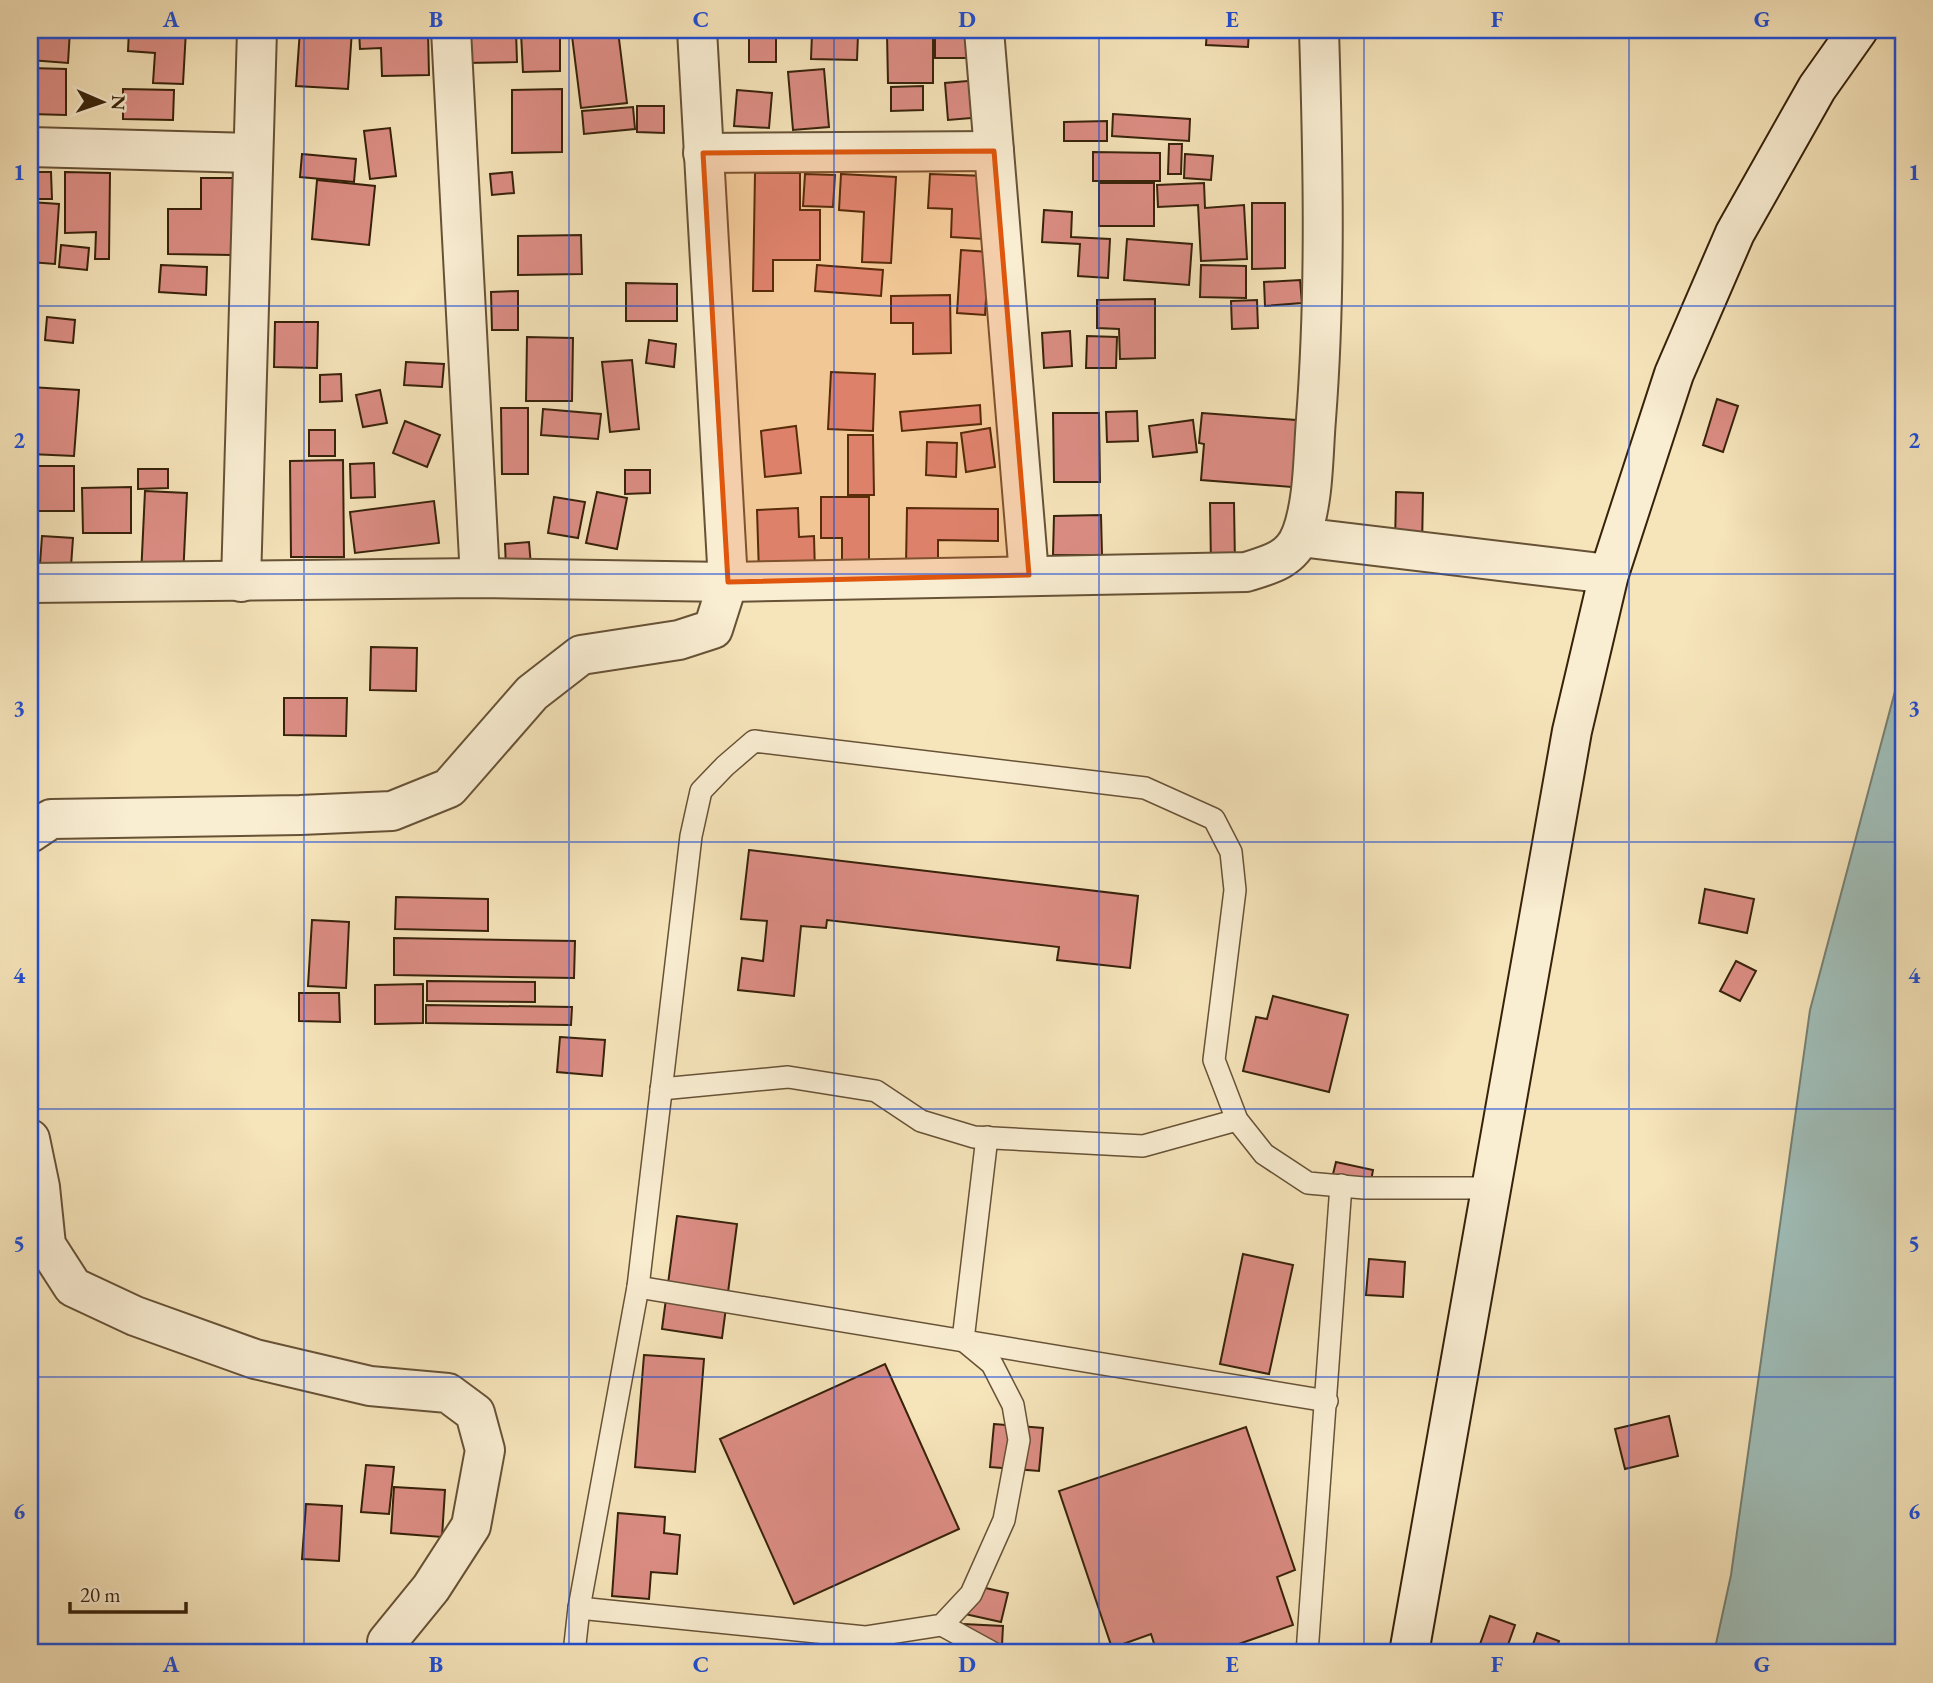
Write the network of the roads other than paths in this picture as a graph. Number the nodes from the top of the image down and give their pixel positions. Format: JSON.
{"nodes":[{"id":1,"x":257,"y":30,"type":"edge"},
{"id":2,"x":450,"y":30,"type":"edge"},
{"id":3,"x":697,"y":30,"type":"edge"},
{"id":4,"x":984,"y":30,"type":"edge"},
{"id":5,"x":1319,"y":30,"type":"edge"},
{"id":6,"x":1858,"y":30,"type":"edge"},
{"id":7,"x":30,"y":148,"type":"edge"},
{"id":8,"x":994,"y":150,"type":"junction"},
{"id":9,"x":252,"y":153,"type":"junction"},
{"id":10,"x":703,"y":153,"type":"junction"},
{"id":11,"x":1300,"y":537,"type":"junction"},
{"id":12,"x":1609,"y":573,"type":"junction"},
{"id":13,"x":1028,"y":575,"type":"junction"},
{"id":14,"x":480,"y":578,"type":"junction"},
{"id":15,"x":241,"y":582,"type":"junction"},
{"id":16,"x":728,"y":582,"type":"junction"},
{"id":17,"x":30,"y":583,"type":"edge"},
{"id":18,"x":30,"y":833,"type":"edge"},
{"id":19,"x":660,"y":1089,"type":"junction"},
{"id":20,"x":1237,"y":1120,"type":"junction"},
{"id":21,"x":986,"y":1137,"type":"junction"},
{"id":22,"x":30,"y":1139,"type":"edge"},
{"id":23,"x":1341,"y":1185,"type":"junction"},
{"id":24,"x":1492,"y":1188,"type":"junction"},
{"id":25,"x":638,"y":1287,"type":"junction"},
{"id":26,"x":963,"y":1340,"type":"junction"},
{"id":27,"x":1327,"y":1401,"type":"junction"},
{"id":28,"x":579,"y":1608,"type":"junction"},
{"id":29,"x":942,"y":1625,"type":"junction"},
{"id":30,"x":387,"y":1642,"type":"dead end"},
{"id":31,"x":574,"y":1653,"type":"edge"},
{"id":32,"x":993,"y":1653,"type":"edge"},
{"id":33,"x":1307,"y":1653,"type":"edge"},
{"id":34,"x":1409,"y":1653,"type":"edge"}],
"edges":[{"from":1,"to":9,"type":"street"},
{"from":2,"to":14,"type":"street"},
{"from":3,"to":10,"type":"street"},
{"from":4,"to":8,"type":"street"},
{"from":5,"to":11,"type":"street"},
{"from":6,"to":12,"type":"street"},
{"from":7,"to":9,"type":"street"},
{"from":8,"to":10,"type":"street"},
{"from":8,"to":13,"type":"street"},
{"from":9,"to":15,"type":"street"},
{"from":10,"to":16,"type":"street"},
{"from":11,"to":12,"type":"street"},
{"from":11,"to":13,"type":"street"},
{"from":12,"to":24,"type":"street"},
{"from":13,"to":16,"type":"street"},
{"from":14,"to":15,"type":"street"},
{"from":14,"to":16,"type":"street"},
{"from":15,"to":17,"type":"street"},
{"from":16,"to":18,"type":"street"},
{"from":19,"to":20,"type":"lane"},
{"from":19,"to":21,"type":"lane"},
{"from":19,"to":25,"type":"lane"},
{"from":20,"to":21,"type":"lane"},
{"from":20,"to":23,"type":"lane"},
{"from":21,"to":26,"type":"lane"},
{"from":22,"to":30,"type":"street"},
{"from":23,"to":24,"type":"lane"},
{"from":23,"to":27,"type":"lane"},
{"from":24,"to":34,"type":"street"},
{"from":25,"to":26,"type":"lane"},
{"from":25,"to":28,"type":"lane"},
{"from":26,"to":27,"type":"lane"},
{"from":26,"to":29,"type":"lane"},
{"from":27,"to":33,"type":"lane"},
{"from":28,"to":29,"type":"lane"},
{"from":28,"to":31,"type":"lane"},
{"from":29,"to":32,"type":"lane"}]}
